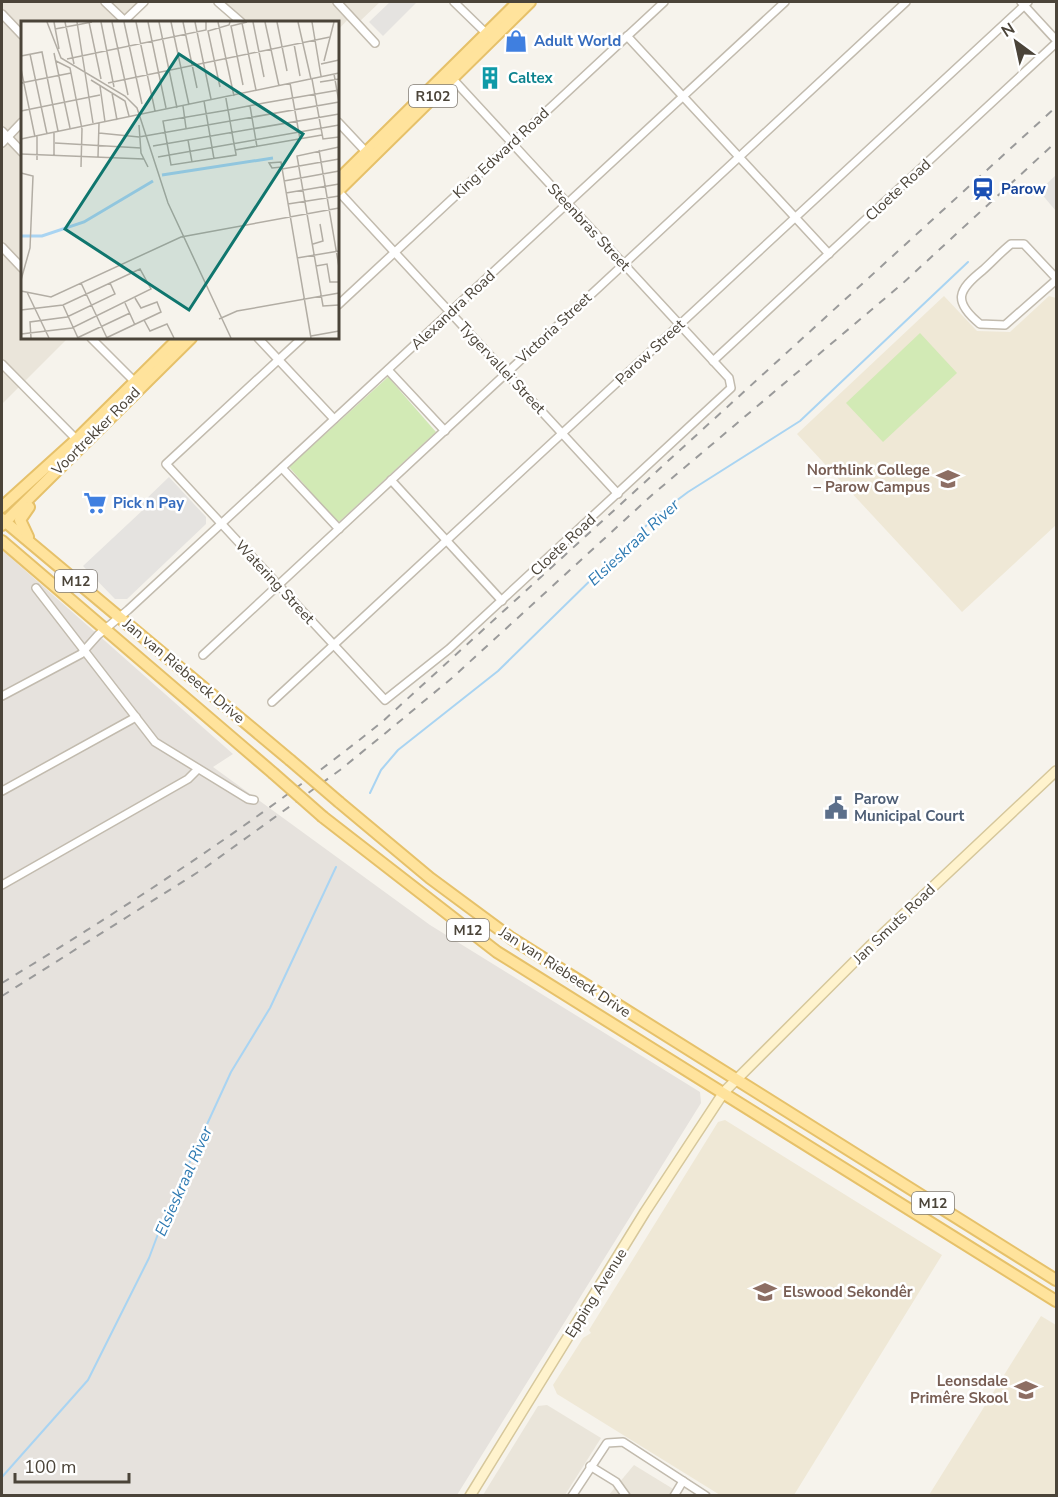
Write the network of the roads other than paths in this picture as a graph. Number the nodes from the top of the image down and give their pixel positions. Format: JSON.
{"nodes":[{"id":1,"x":105,"y":2,"type":"edge"},
{"id":2,"x":144,"y":2,"type":"edge"},
{"id":3,"x":218,"y":2,"type":"edge"},
{"id":4,"x":337,"y":2,"type":"edge"},
{"id":5,"x":454,"y":2,"type":"edge"},
{"id":6,"x":518,"y":2,"type":"edge"},
{"id":7,"x":530,"y":2,"type":"edge"},
{"id":8,"x":664,"y":2,"type":"edge"},
{"id":9,"x":785,"y":2,"type":"edge"},
{"id":10,"x":906,"y":2,"type":"edge"},
{"id":11,"x":1024,"y":3,"type":"edge"},
{"id":12,"x":2,"y":14,"type":"edge"},
{"id":13,"x":123,"y":21,"type":"edge"},
{"id":14,"x":125,"y":21,"type":"edge"},
{"id":15,"x":240,"y":21,"type":"edge"},
{"id":16,"x":21,"y":34,"type":"edge"},
{"id":17,"x":489,"y":36,"type":"junction"},
{"id":18,"x":627,"y":36,"type":"junction"},
{"id":19,"x":1056,"y":42,"type":"edge"},
{"id":20,"x":375,"y":43,"type":"dead end"},
{"id":21,"x":449,"y":75,"type":"junction"},
{"id":22,"x":683,"y":96,"type":"junction"},
{"id":23,"x":21,"y":123,"type":"edge"},
{"id":24,"x":339,"y":123,"type":"edge"},
{"id":25,"x":2,"y":131,"type":"edge"},
{"id":26,"x":4,"y":140,"type":"edge"},
{"id":27,"x":512,"y":143,"type":"junction"},
{"id":28,"x":21,"y":151,"type":"edge"},
{"id":29,"x":370,"y":155,"type":"junction"},
{"id":30,"x":739,"y":157,"type":"junction"},
{"id":31,"x":339,"y":179,"type":"edge"},
{"id":32,"x":339,"y":190,"type":"edge"},
{"id":33,"x":339,"y":192,"type":"edge"},
{"id":34,"x":568,"y":203,"type":"junction"},
{"id":35,"x":795,"y":218,"type":"junction"},
{"id":36,"x":2,"y":247,"type":"edge"},
{"id":37,"x":394,"y":253,"type":"junction"},
{"id":38,"x":829,"y":254,"type":"junction"},
{"id":39,"x":624,"y":264,"type":"junction"},
{"id":40,"x":21,"y":267,"type":"edge"},
{"id":41,"x":1056,"y":279,"type":"edge"},
{"id":42,"x":339,"y":304,"type":"edge"},
{"id":43,"x":450,"y":312,"type":"junction"},
{"id":44,"x":680,"y":325,"type":"junction"},
{"id":45,"x":92,"y":339,"type":"edge"},
{"id":46,"x":178,"y":339,"type":"edge"},
{"id":47,"x":190,"y":339,"type":"edge"},
{"id":48,"x":259,"y":339,"type":"edge"},
{"id":49,"x":301,"y":339,"type":"edge"},
{"id":50,"x":279,"y":360,"type":"junction"},
{"id":51,"x":713,"y":361,"type":"junction"},
{"id":52,"x":2,"y":364,"type":"edge"},
{"id":53,"x":388,"y":370,"type":"junction"},
{"id":54,"x":506,"y":373,"type":"junction"},
{"id":55,"x":732,"y":382,"type":"joint"},
{"id":56,"x":137,"y":385,"type":"junction"},
{"id":57,"x":334,"y":419,"type":"junction"},
{"id":58,"x":445,"y":431,"type":"junction"},
{"id":59,"x":562,"y":433,"type":"junction"},
{"id":60,"x":79,"y":443,"type":"junction"},
{"id":61,"x":282,"y":468,"type":"junction"},
{"id":62,"x":49,"y":479,"type":"junction"},
{"id":63,"x":391,"y":480,"type":"junction"},
{"id":64,"x":618,"y":494,"type":"junction"},
{"id":65,"x":2,"y":507,"type":"edge"},
{"id":66,"x":3,"y":522,"type":"edge"},
{"id":67,"x":222,"y":524,"type":"junction"},
{"id":68,"x":339,"y":529,"type":"junction"},
{"id":69,"x":2,"y":541,"type":"edge"},
{"id":70,"x":446,"y":541,"type":"junction"},
{"id":71,"x":33,"y":545,"type":"junction"},
{"id":72,"x":278,"y":585,"type":"junction"},
{"id":73,"x":36,"y":588,"type":"dead end"},
{"id":74,"x":502,"y":601,"type":"junction"},
{"id":75,"x":120,"y":617,"type":"junction"},
{"id":76,"x":105,"y":630,"type":"junction"},
{"id":77,"x":334,"y":645,"type":"junction"},
{"id":78,"x":85,"y":650,"type":"junction"},
{"id":79,"x":203,"y":655,"type":"dead end"},
{"id":80,"x":2,"y":696,"type":"edge"},
{"id":81,"x":385,"y":700,"type":"joint"},
{"id":82,"x":272,"y":702,"type":"dead end"},
{"id":83,"x":136,"y":717,"type":"junction"},
{"id":84,"x":198,"y":769,"type":"junction"},
{"id":85,"x":1056,"y":771,"type":"edge"},
{"id":86,"x":2,"y":791,"type":"edge"},
{"id":87,"x":254,"y":800,"type":"dead end"},
{"id":88,"x":2,"y":885,"type":"edge"},
{"id":89,"x":735,"y":1081,"type":"junction"},
{"id":90,"x":724,"y":1092,"type":"junction"},
{"id":91,"x":1056,"y":1280,"type":"edge"},
{"id":92,"x":1056,"y":1300,"type":"edge"},
{"id":93,"x":590,"y":1466,"type":"junction"},
{"id":94,"x":683,"y":1481,"type":"junction"},
{"id":95,"x":470,"y":1496,"type":"edge"},
{"id":96,"x":572,"y":1496,"type":"edge"},
{"id":97,"x":626,"y":1496,"type":"edge"},
{"id":98,"x":674,"y":1496,"type":"edge"},
{"id":99,"x":706,"y":1496,"type":"edge"}],
"edges":[{"from":1,"to":13,"type":"street"},
{"from":2,"to":14,"type":"street"},
{"from":3,"to":15,"type":"street"},
{"from":4,"to":20,"type":"street"},
{"from":5,"to":17,"type":"street"},
{"from":6,"to":17,"type":"main road","number":"R102"},
{"from":7,"to":17,"type":"main road","number":"R102"},
{"from":8,"to":18,"type":"street","name":"King Edward Road"},
{"from":9,"to":22,"type":"street","name":"Alexandra Road"},
{"from":10,"to":30,"type":"street","name":"Victoria Street"},
{"from":11,"to":19,"type":"street"},
{"from":11,"to":35,"type":"street","name":"Parow Street"},
{"from":12,"to":16,"type":"street"},
{"from":17,"to":21,"type":"main road","number":"R102"},
{"from":18,"to":22,"type":"street"},
{"from":18,"to":27,"type":"street","name":"King Edward Road"},
{"from":19,"to":38,"type":"street","name":"Cloete Road"},
{"from":21,"to":27,"type":"street","name":"Steenbras Street"},
{"from":21,"to":29,"type":"main road","number":"R102"},
{"from":22,"to":30,"type":"street"},
{"from":22,"to":34,"type":"street","name":"Alexandra Road"},
{"from":23,"to":26,"type":"street"},
{"from":24,"to":29,"type":"street"},
{"from":25,"to":26,"type":"street"},
{"from":26,"to":28,"type":"street"},
{"from":27,"to":34,"type":"street","name":"Steenbras Street"},
{"from":27,"to":37,"type":"street","name":"King Edward Road"},
{"from":29,"to":31,"type":"main road","number":"R102"},
{"from":29,"to":32,"type":"main road","number":"R102"},
{"from":30,"to":35,"type":"street"},
{"from":30,"to":39,"type":"street","name":"Victoria Street"},
{"from":33,"to":37,"type":"street","name":"Tygervallei Street"},
{"from":34,"to":39,"type":"street","name":"Steenbras Street"},
{"from":34,"to":43,"type":"street","name":"Alexandra Road"},
{"from":35,"to":38,"type":"street"},
{"from":35,"to":44,"type":"street","name":"Parow Street"},
{"from":36,"to":40,"type":"street"},
{"from":37,"to":42,"type":"street","name":"King Edward Road"},
{"from":37,"to":43,"type":"street","name":"Tygervallei Street"},
{"from":38,"to":51,"type":"street","name":"Cloete Road"},
{"from":39,"to":44,"type":"street","name":"Steenbras Street"},
{"from":39,"to":54,"type":"street","name":"Victoria Street"},
{"from":41,"to":41,"type":"street"},
{"from":43,"to":53,"type":"street","name":"Alexandra Road"},
{"from":43,"to":54,"type":"street","name":"Tygervallei Street"},
{"from":44,"to":51,"type":"street","name":"Steenbras Street"},
{"from":44,"to":59,"type":"street","name":"Parow Street"},
{"from":45,"to":56,"type":"street"},
{"from":46,"to":56,"type":"main road","name":"Voortrekker Road"},
{"from":47,"to":56,"type":"main road","name":"Voortrekker Road"},
{"from":48,"to":50,"type":"street"},
{"from":49,"to":50,"type":"street"},
{"from":50,"to":57,"type":"street"},
{"from":50,"to":67,"type":"street","name":"Watering Street"},
{"from":51,"to":55,"type":"street","name":"Steenbras Street"},
{"from":52,"to":60,"type":"street"},
{"from":53,"to":57,"type":"street","name":"Alexandra Road"},
{"from":53,"to":58,"type":"street"},
{"from":54,"to":58,"type":"street","name":"Victoria Street"},
{"from":54,"to":59,"type":"street","name":"Tygervallei Street"},
{"from":55,"to":64,"type":"street","name":"Cloete Road"},
{"from":56,"to":60,"type":"main road","name":"Voortrekker Road"},
{"from":57,"to":61,"type":"street","name":"Alexandra Road"},
{"from":58,"to":63,"type":"street","name":"Victoria Street"},
{"from":59,"to":64,"type":"street","name":"Tygervallei Street"},
{"from":59,"to":70,"type":"street","name":"Parow Street"},
{"from":60,"to":62,"type":"main road","name":"Voortrekker Road"},
{"from":60,"to":65,"type":"main road","name":"Voortrekker Road"},
{"from":61,"to":67,"type":"street","name":"Alexandra Road"},
{"from":61,"to":68,"type":"street"},
{"from":62,"to":66,"type":"main road","name":"Voortrekker Road"},
{"from":62,"to":71,"type":"main road"},
{"from":63,"to":68,"type":"street","name":"Victoria Street"},
{"from":63,"to":70,"type":"street"},
{"from":64,"to":74,"type":"street","name":"Cloete Road"},
{"from":66,"to":71,"type":"main road","name":"Jan van Riebeeck Drive","number":"M12"},
{"from":67,"to":72,"type":"street","name":"Watering Street"},
{"from":67,"to":75,"type":"street","name":"Alexandra Road"},
{"from":68,"to":72,"type":"street","name":"Victoria Street"},
{"from":69,"to":76,"type":"main road","name":"Jan van Riebeeck Drive","number":"M12"},
{"from":70,"to":74,"type":"street"},
{"from":70,"to":77,"type":"street","name":"Parow Street"},
{"from":71,"to":75,"type":"main road","name":"Jan van Riebeeck Drive","number":"M12"},
{"from":72,"to":77,"type":"street","name":"Watering Street"},
{"from":72,"to":79,"type":"street","name":"Victoria Street"},
{"from":73,"to":78,"type":"street"},
{"from":74,"to":81,"type":"street","name":"Cloete Road"},
{"from":75,"to":76,"type":"street","name":"Alexandra Road"},
{"from":75,"to":89,"type":"main road","name":"Jan van Riebeeck Drive","number":"M12","bridge":true},
{"from":76,"to":78,"type":"street","name":"Alexandra Road"},
{"from":76,"to":90,"type":"main road","name":"Jan van Riebeeck Drive","number":"M12","bridge":true},
{"from":77,"to":81,"type":"street","name":"Watering Street"},
{"from":77,"to":82,"type":"street","name":"Parow Street"},
{"from":78,"to":80,"type":"street","name":"Alexandra Road"},
{"from":78,"to":83,"type":"street"},
{"from":83,"to":84,"type":"street"},
{"from":83,"to":86,"type":"street"},
{"from":84,"to":87,"type":"street"},
{"from":84,"to":88,"type":"street"},
{"from":85,"to":89,"type":"street","name":"Jan Smuts Road"},
{"from":89,"to":90,"type":"street","name":"Jan Smuts Road"},
{"from":89,"to":91,"type":"main road","name":"Jan van Riebeeck Drive","number":"M12"},
{"from":90,"to":92,"type":"main road","name":"Jan van Riebeeck Drive","number":"M12"},
{"from":90,"to":95,"type":"street","name":"Epping Avenue"},
{"from":93,"to":94,"type":"street"},
{"from":93,"to":96,"type":"street"},
{"from":93,"to":97,"type":"street"},
{"from":94,"to":98,"type":"street"},
{"from":94,"to":99,"type":"street"}]}
